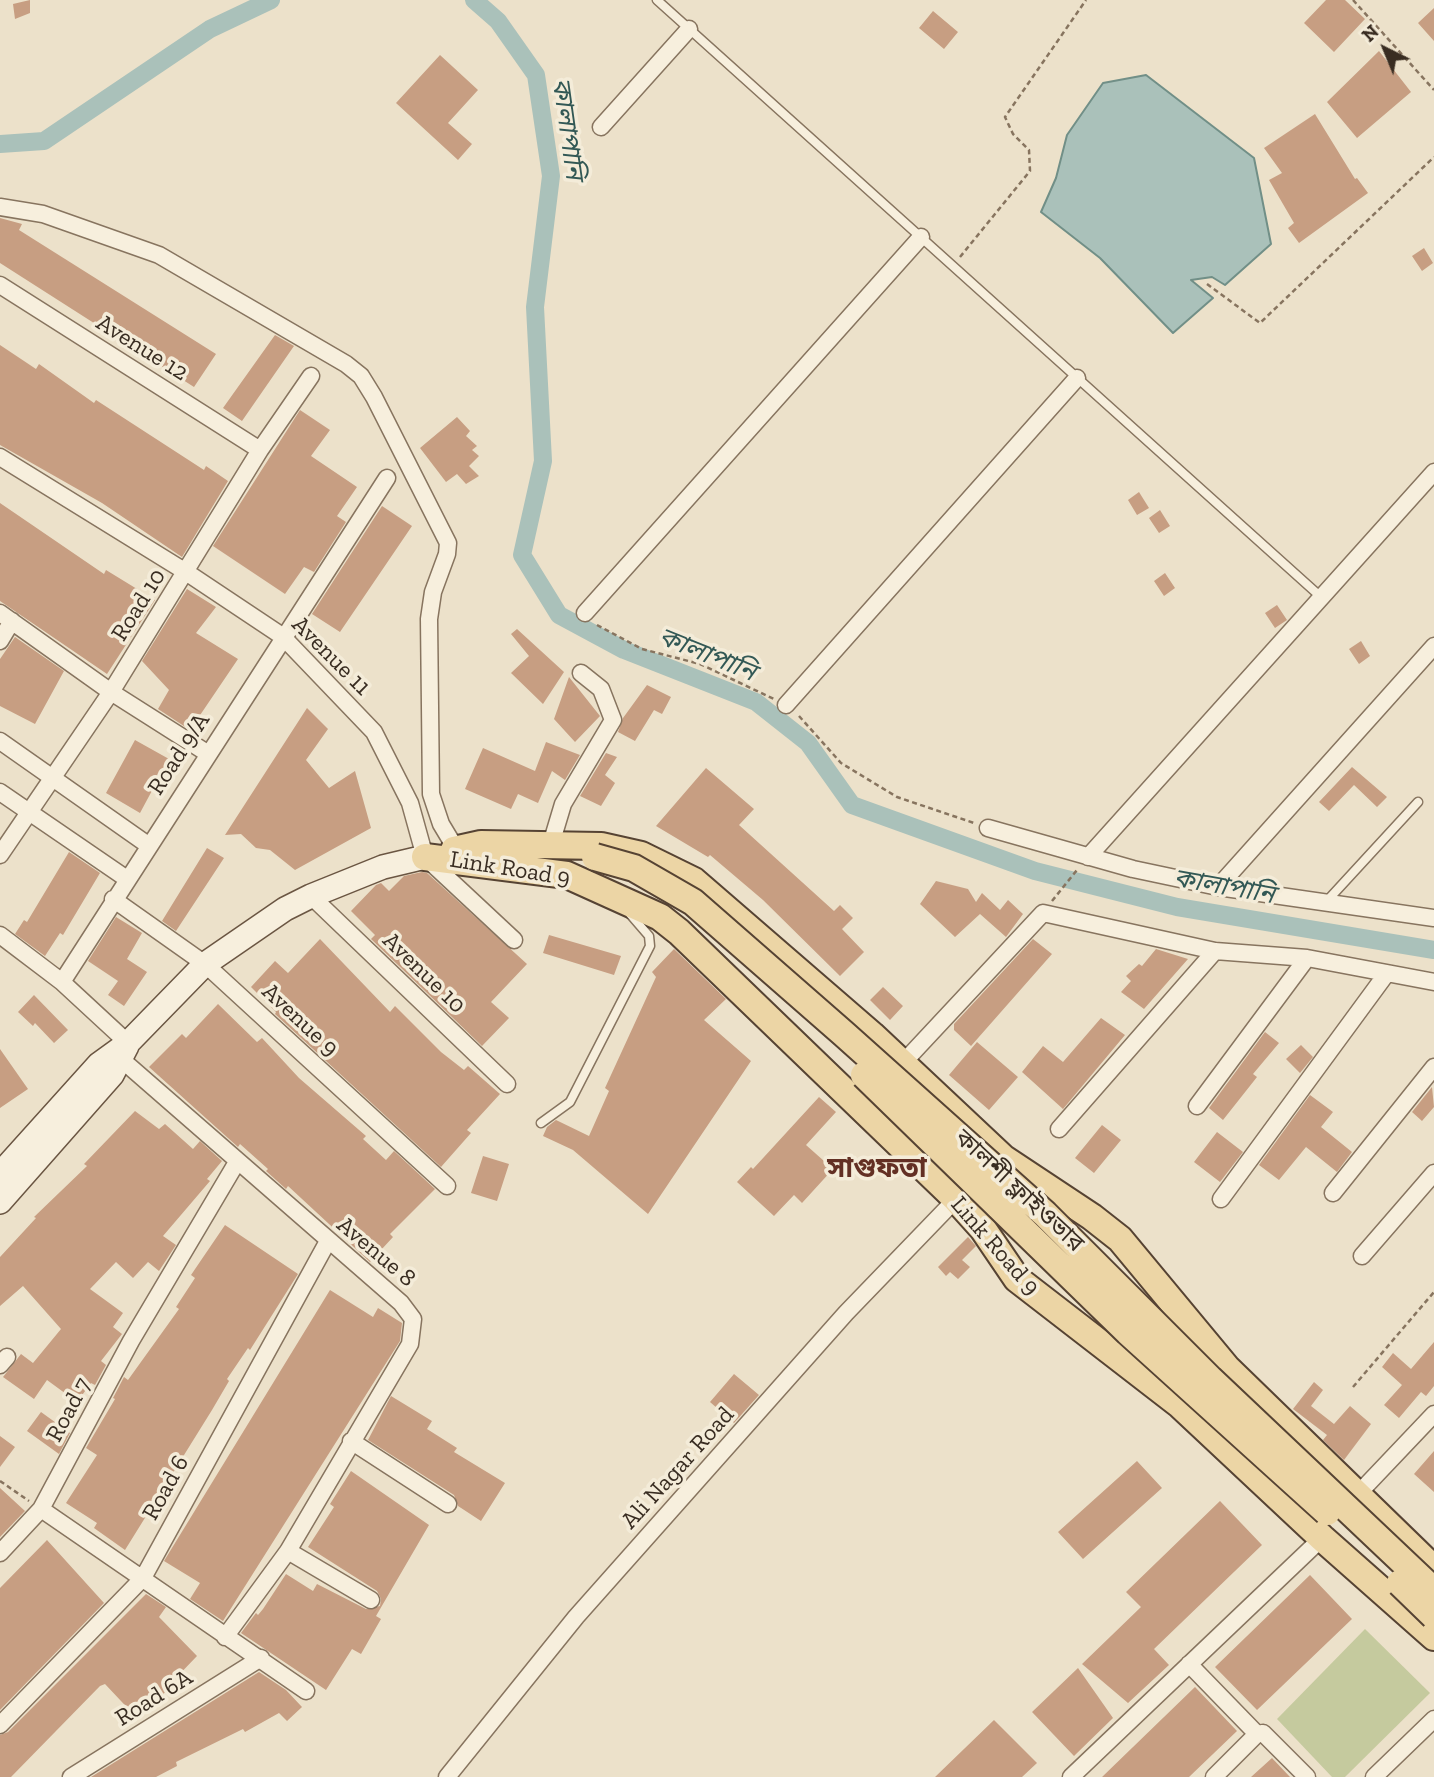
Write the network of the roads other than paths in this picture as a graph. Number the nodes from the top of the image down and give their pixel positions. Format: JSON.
{"nodes":[{"id":1,"x":657,"y":0,"type":"edge"},
{"id":2,"x":689,"y":29,"type":"junction"},
{"id":3,"x":601,"y":127,"type":"dead end"},
{"id":4,"x":0,"y":207,"type":"edge"},
{"id":5,"x":921,"y":237,"type":"junction"},
{"id":6,"x":0,"y":285,"type":"edge"},
{"id":7,"x":311,"y":376,"type":"dead end"},
{"id":8,"x":1077,"y":378,"type":"junction"},
{"id":9,"x":261,"y":450,"type":"junction"},
{"id":10,"x":0,"y":457,"type":"edge"},
{"id":11,"x":1434,"y":472,"type":"edge"},
{"id":12,"x":387,"y":478,"type":"dead end"},
{"id":13,"x":186,"y":572,"type":"junction"},
{"id":14,"x":1321,"y":597,"type":"junction"},
{"id":15,"x":585,"y":613,"type":"dead end"},
{"id":16,"x":6,"y":617,"type":"edge"},
{"id":17,"x":282,"y":636,"type":"junction"},
{"id":18,"x":0,"y":641,"type":"edge"},
{"id":19,"x":1434,"y":646,"type":"edge"},
{"id":20,"x":581,"y":673,"type":"dead end"},
{"id":21,"x":111,"y":692,"type":"junction"},
{"id":22,"x":786,"y":705,"type":"dead end"},
{"id":23,"x":0,"y":741,"type":"edge"},
{"id":24,"x":207,"y":753,"type":"junction"},
{"id":25,"x":52,"y":778,"type":"junction"},
{"id":26,"x":0,"y":792,"type":"edge"},
{"id":27,"x":1418,"y":802,"type":"dead end"},
{"id":28,"x":32,"y":811,"type":"junction"},
{"id":29,"x":988,"y":828,"type":"dead end"},
{"id":30,"x":148,"y":845,"type":"junction"},
{"id":31,"x":558,"y":845,"type":"junction"},
{"id":32,"x":456,"y":849,"type":"junction"},
{"id":33,"x":0,"y":855,"type":"edge"},
{"id":34,"x":425,"y":857,"type":"junction"},
{"id":35,"x":599,"y":863,"type":"junction"},
{"id":36,"x":1083,"y":863,"type":"junction"},
{"id":37,"x":567,"y":875,"type":"junction"},
{"id":38,"x":127,"y":879,"type":"junction"},
{"id":39,"x":1218,"y":887,"type":"junction"},
{"id":40,"x":615,"y":895,"type":"junction"},
{"id":41,"x":311,"y":896,"type":"junction"},
{"id":42,"x":113,"y":900,"type":"junction"},
{"id":43,"x":1326,"y":902,"type":"junction"},
{"id":44,"x":1433,"y":917,"type":"edge"},
{"id":45,"x":0,"y":935,"type":"edge"},
{"id":46,"x":514,"y":940,"type":"dead end"},
{"id":47,"x":1215,"y":951,"type":"junction"},
{"id":48,"x":1307,"y":958,"type":"junction"},
{"id":49,"x":205,"y":964,"type":"junction"},
{"id":50,"x":1387,"y":973,"type":"junction"},
{"id":51,"x":62,"y":982,"type":"junction"},
{"id":52,"x":1434,"y":982,"type":"edge"},
{"id":53,"x":125,"y":1051,"type":"junction"},
{"id":54,"x":902,"y":1064,"type":"junction"},
{"id":55,"x":1434,"y":1067,"type":"edge"},
{"id":56,"x":507,"y":1084,"type":"dead end"},
{"id":57,"x":1197,"y":1106,"type":"dead end"},
{"id":58,"x":541,"y":1123,"type":"dead end"},
{"id":59,"x":1059,"y":1129,"type":"dead end"},
{"id":60,"x":237,"y":1162,"type":"junction"},
{"id":61,"x":1434,"y":1173,"type":"edge"},
{"id":62,"x":0,"y":1174,"type":"edge"},
{"id":63,"x":447,"y":1186,"type":"dead end"},
{"id":64,"x":1333,"y":1193,"type":"dead end"},
{"id":65,"x":956,"y":1199,"type":"junction"},
{"id":66,"x":1221,"y":1199,"type":"dead end"},
{"id":67,"x":0,"y":1202,"type":"edge"},
{"id":68,"x":1093,"y":1217,"type":"junction"},
{"id":69,"x":328,"y":1241,"type":"junction"},
{"id":70,"x":1362,"y":1256,"type":"dead end"},
{"id":71,"x":1034,"y":1294,"type":"junction"},
{"id":72,"x":1434,"y":1413,"type":"edge"},
{"id":73,"x":351,"y":1441,"type":"junction"},
{"id":74,"x":1358,"y":1494,"type":"junction"},
{"id":75,"x":448,"y":1504,"type":"dead end"},
{"id":76,"x":41,"y":1509,"type":"junction"},
{"id":77,"x":1322,"y":1538,"type":"junction"},
{"id":78,"x":288,"y":1551,"type":"junction"},
{"id":79,"x":0,"y":1553,"type":"edge"},
{"id":80,"x":1434,"y":1569,"type":"edge"},
{"id":81,"x":143,"y":1578,"type":"junction"},
{"id":82,"x":1434,"y":1591,"type":"edge"},
{"id":83,"x":371,"y":1600,"type":"dead end"},
{"id":84,"x":1434,"y":1616,"type":"edge"},
{"id":85,"x":225,"y":1637,"type":"junction"},
{"id":86,"x":1434,"y":1637,"type":"edge"},
{"id":87,"x":261,"y":1658,"type":"junction"},
{"id":88,"x":1189,"y":1664,"type":"junction"},
{"id":89,"x":306,"y":1691,"type":"dead end"},
{"id":90,"x":1434,"y":1719,"type":"edge"},
{"id":91,"x":0,"y":1725,"type":"edge"},
{"id":92,"x":1257,"y":1734,"type":"junction"},
{"id":93,"x":1076,"y":1775,"type":"edge"},
{"id":94,"x":71,"y":1777,"type":"edge"},
{"id":95,"x":447,"y":1777,"type":"edge"},
{"id":96,"x":1214,"y":1777,"type":"edge"},
{"id":97,"x":1307,"y":1777,"type":"edge"},
{"id":98,"x":1374,"y":1777,"type":"edge"}],
"edges":[{"from":1,"to":2,"type":"lane"},
{"from":2,"to":3,"type":"street"},
{"from":2,"to":5,"type":"lane"},
{"from":4,"to":32,"type":"street"},
{"from":5,"to":8,"type":"lane"},
{"from":5,"to":15,"type":"street"},
{"from":6,"to":9,"type":"street","name":"Avenue 12"},
{"from":7,"to":9,"type":"street","name":"Road 10"},
{"from":8,"to":14,"type":"lane"},
{"from":8,"to":22,"type":"street"},
{"from":9,"to":13,"type":"street","name":"Road 10"},
{"from":10,"to":13,"type":"street","name":"Avenue 11"},
{"from":11,"to":14,"type":"street"},
{"from":12,"to":17,"type":"street","name":"Road 9/A"},
{"from":13,"to":17,"type":"street","name":"Avenue 11"},
{"from":13,"to":21,"type":"street","name":"Road 10"},
{"from":14,"to":36,"type":"street"},
{"from":16,"to":18,"type":"street"},
{"from":16,"to":21,"type":"street"},
{"from":17,"to":24,"type":"street","name":"Road 9/A"},
{"from":17,"to":34,"type":"street","name":"Avenue 11"},
{"from":19,"to":39,"type":"street"},
{"from":20,"to":31,"type":"street"},
{"from":21,"to":24,"type":"street"},
{"from":21,"to":25,"type":"street","name":"Road 10"},
{"from":23,"to":25,"type":"street"},
{"from":24,"to":30,"type":"street","name":"Road 9/A"},
{"from":25,"to":28,"type":"street","name":"Road 10"},
{"from":25,"to":30,"type":"street"},
{"from":26,"to":28,"type":"street"},
{"from":27,"to":43,"type":"lane"},
{"from":28,"to":33,"type":"street","name":"Road 10"},
{"from":28,"to":38,"type":"street"},
{"from":29,"to":36,"type":"street"},
{"from":30,"to":38,"type":"street","name":"Road 9/A"},
{"from":31,"to":32,"type":"main road","name":"Link Road 9"},
{"from":31,"to":35,"type":"main road","name":"কালশী ফ্লাইওভার"},
{"from":31,"to":54,"type":"main road","name":"Link Road 9"},
{"from":32,"to":34,"type":"main road","name":"Link Road 9"},
{"from":34,"to":37,"type":"main road","name":"Link Road 9"},
{"from":34,"to":41,"type":"main road","name":"Link Road 9"},
{"from":34,"to":46,"type":"street"},
{"from":35,"to":37,"type":"main road"},
{"from":35,"to":82,"type":"main road","name":"কালশী ফ্লাইওভার","bridge":true},
{"from":35,"to":84,"type":"main road","bridge":true},
{"from":36,"to":39,"type":"street"},
{"from":37,"to":40,"type":"main road","name":"Link Road 9"},
{"from":38,"to":42,"type":"street","name":"Road 9/A"},
{"from":39,"to":43,"type":"street"},
{"from":40,"to":58,"type":"lane"},
{"from":40,"to":65,"type":"main road","name":"Link Road 9"},
{"from":41,"to":49,"type":"main road","name":"Link Road 9"},
{"from":41,"to":56,"type":"street","name":"Avenue 10"},
{"from":42,"to":49,"type":"street","name":"Avenue 9"},
{"from":42,"to":51,"type":"street","name":"Road 9/A"},
{"from":43,"to":44,"type":"street"},
{"from":45,"to":51,"type":"street"},
{"from":47,"to":48,"type":"street"},
{"from":47,"to":54,"type":"street"},
{"from":47,"to":59,"type":"street"},
{"from":48,"to":50,"type":"street"},
{"from":48,"to":57,"type":"street"},
{"from":49,"to":53,"type":"main road","name":"Link Road 9"},
{"from":49,"to":63,"type":"street","name":"Avenue 9"},
{"from":50,"to":52,"type":"street"},
{"from":50,"to":66,"type":"street"},
{"from":51,"to":53,"type":"street"},
{"from":53,"to":60,"type":"street","name":"Avenue 8"},
{"from":53,"to":62,"type":"main road","name":"Link Road 9"},
{"from":53,"to":67,"type":"main road","name":"Link Road 9"},
{"from":54,"to":68,"type":"main road","name":"Link Road 9"},
{"from":55,"to":64,"type":"street"},
{"from":60,"to":69,"type":"street","name":"Avenue 8"},
{"from":60,"to":76,"type":"street","name":"Road 7"},
{"from":61,"to":70,"type":"street"},
{"from":65,"to":71,"type":"main road","name":"Link Road 9"},
{"from":65,"to":95,"type":"street","name":"Ali Nagar Road"},
{"from":68,"to":71,"type":"main road"},
{"from":68,"to":74,"type":"main road","name":"Link Road 9"},
{"from":69,"to":73,"type":"street","name":"Avenue 8"},
{"from":69,"to":81,"type":"street","name":"Road 6"},
{"from":71,"to":77,"type":"main road","name":"Link Road 9"},
{"from":72,"to":74,"type":"street"},
{"from":73,"to":75,"type":"street"},
{"from":73,"to":78,"type":"street","name":"Avenue 8"},
{"from":74,"to":80,"type":"main road","name":"Link Road 9"},
{"from":76,"to":79,"type":"street","name":"Road 7"},
{"from":76,"to":81,"type":"street"},
{"from":77,"to":86,"type":"main road","name":"Link Road 9"},
{"from":77,"to":88,"type":"street"},
{"from":78,"to":83,"type":"street"},
{"from":78,"to":85,"type":"street","name":"Avenue 8"},
{"from":81,"to":85,"type":"street"},
{"from":81,"to":91,"type":"street","name":"Road 6"},
{"from":85,"to":87,"type":"street"},
{"from":87,"to":89,"type":"street"},
{"from":87,"to":94,"type":"street","name":"Road 6A"},
{"from":88,"to":92,"type":"street"},
{"from":88,"to":93,"type":"street"},
{"from":90,"to":98,"type":"street"},
{"from":92,"to":96,"type":"street"},
{"from":92,"to":97,"type":"street"}]}
